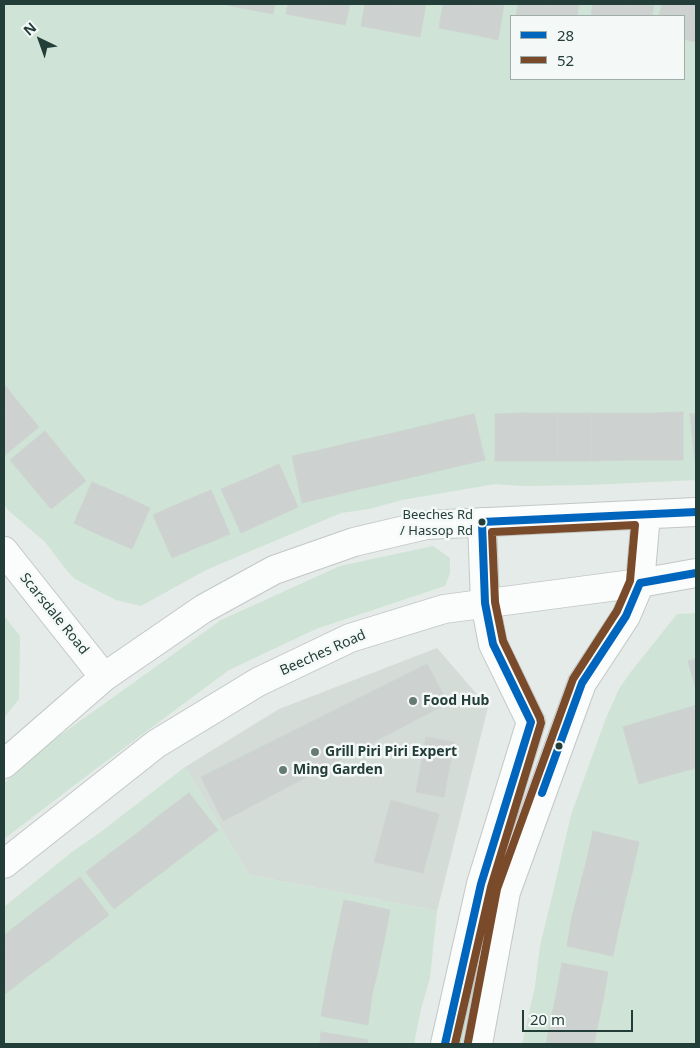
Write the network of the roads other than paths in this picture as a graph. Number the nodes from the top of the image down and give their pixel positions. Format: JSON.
{"nodes":[{"id":1,"x":696,"y":512,"type":"edge"},
{"id":2,"x":646,"y":515,"type":"junction"},
{"id":3,"x":482,"y":522,"type":"junction"},
{"id":4,"x":4,"y":551,"type":"edge"},
{"id":5,"x":696,"y":573,"type":"edge"},
{"id":6,"x":640,"y":582,"type":"junction"},
{"id":7,"x":485,"y":603,"type":"junction"},
{"id":8,"x":104,"y":677,"type":"junction"},
{"id":9,"x":4,"y":764,"type":"edge"},
{"id":10,"x":4,"y":864,"type":"edge"},
{"id":11,"x":445,"y":1044,"type":"edge"},
{"id":12,"x":478,"y":1044,"type":"edge"}],
"edges":[{"from":1,"to":2,"type":"street"},
{"from":2,"to":3,"type":"street"},
{"from":2,"to":6,"type":"street"},
{"from":3,"to":7,"type":"street"},
{"from":3,"to":8,"type":"street"},
{"from":4,"to":8,"type":"street","name":"Scarsdale Road"},
{"from":5,"to":6,"type":"street","name":"Beeches Road"},
{"from":6,"to":7,"type":"street","name":"Beeches Road"},
{"from":6,"to":12,"type":"street"},
{"from":7,"to":10,"type":"street","name":"Beeches Road"},
{"from":7,"to":11,"type":"street"},
{"from":8,"to":9,"type":"street"}]}
